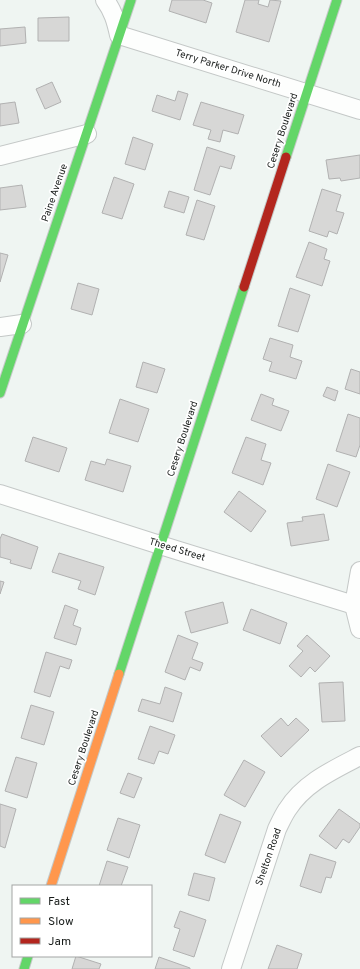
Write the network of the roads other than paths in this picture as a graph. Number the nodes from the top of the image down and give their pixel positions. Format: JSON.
{"nodes":[{"id":1,"x":105,"y":0,"type":"edge"},
{"id":2,"x":131,"y":0,"type":"edge"},
{"id":3,"x":337,"y":0,"type":"edge"},
{"id":4,"x":119,"y":35,"type":"junction"},
{"id":5,"x":307,"y":94,"type":"junction"},
{"id":6,"x":360,"y":110,"type":"edge"},
{"id":7,"x":87,"y":134,"type":"junction"},
{"id":8,"x":0,"y":156,"type":"edge"},
{"id":9,"x":22,"y":324,"type":"junction"},
{"id":10,"x":0,"y":327,"type":"edge"},
{"id":11,"x":0,"y":393,"type":"edge"},
{"id":12,"x":0,"y":494,"type":"edge"},
{"id":13,"x":160,"y":546,"type":"junction"},
{"id":14,"x":360,"y":571,"type":"edge"},
{"id":15,"x":354,"y":605,"type":"junction"},
{"id":16,"x":360,"y":629,"type":"edge"},
{"id":17,"x":360,"y":756,"type":"edge"},
{"id":18,"x":51,"y":885,"type":"edge"},
{"id":19,"x":28,"y":957,"type":"edge"},
{"id":20,"x":24,"y":969,"type":"edge"},
{"id":21,"x":231,"y":969,"type":"edge"}],
"edges":[{"from":1,"to":4,"type":"street"},
{"from":2,"to":4,"type":"main road","name":"Paine Avenue"},
{"from":3,"to":5,"type":"main road","name":"Cesery Boulevard"},
{"from":4,"to":5,"type":"street","name":"Terry Parker Drive North"},
{"from":4,"to":7,"type":"main road","name":"Paine Avenue"},
{"from":5,"to":6,"type":"street","name":"Terry Parker Drive North"},
{"from":5,"to":13,"type":"main road","name":"Cesery Boulevard"},
{"from":7,"to":8,"type":"street"},
{"from":7,"to":9,"type":"main road","name":"Paine Avenue"},
{"from":9,"to":10,"type":"street"},
{"from":9,"to":11,"type":"main road","name":"Paine Avenue"},
{"from":12,"to":13,"type":"street","name":"Theed Street"},
{"from":13,"to":15,"type":"street","name":"Theed Street"},
{"from":13,"to":18,"type":"main road","name":"Cesery Boulevard"},
{"from":14,"to":15,"type":"street"},
{"from":15,"to":16,"type":"street"},
{"from":17,"to":21,"type":"street","name":"Shelton Road"},
{"from":19,"to":20,"type":"main road"}]}
